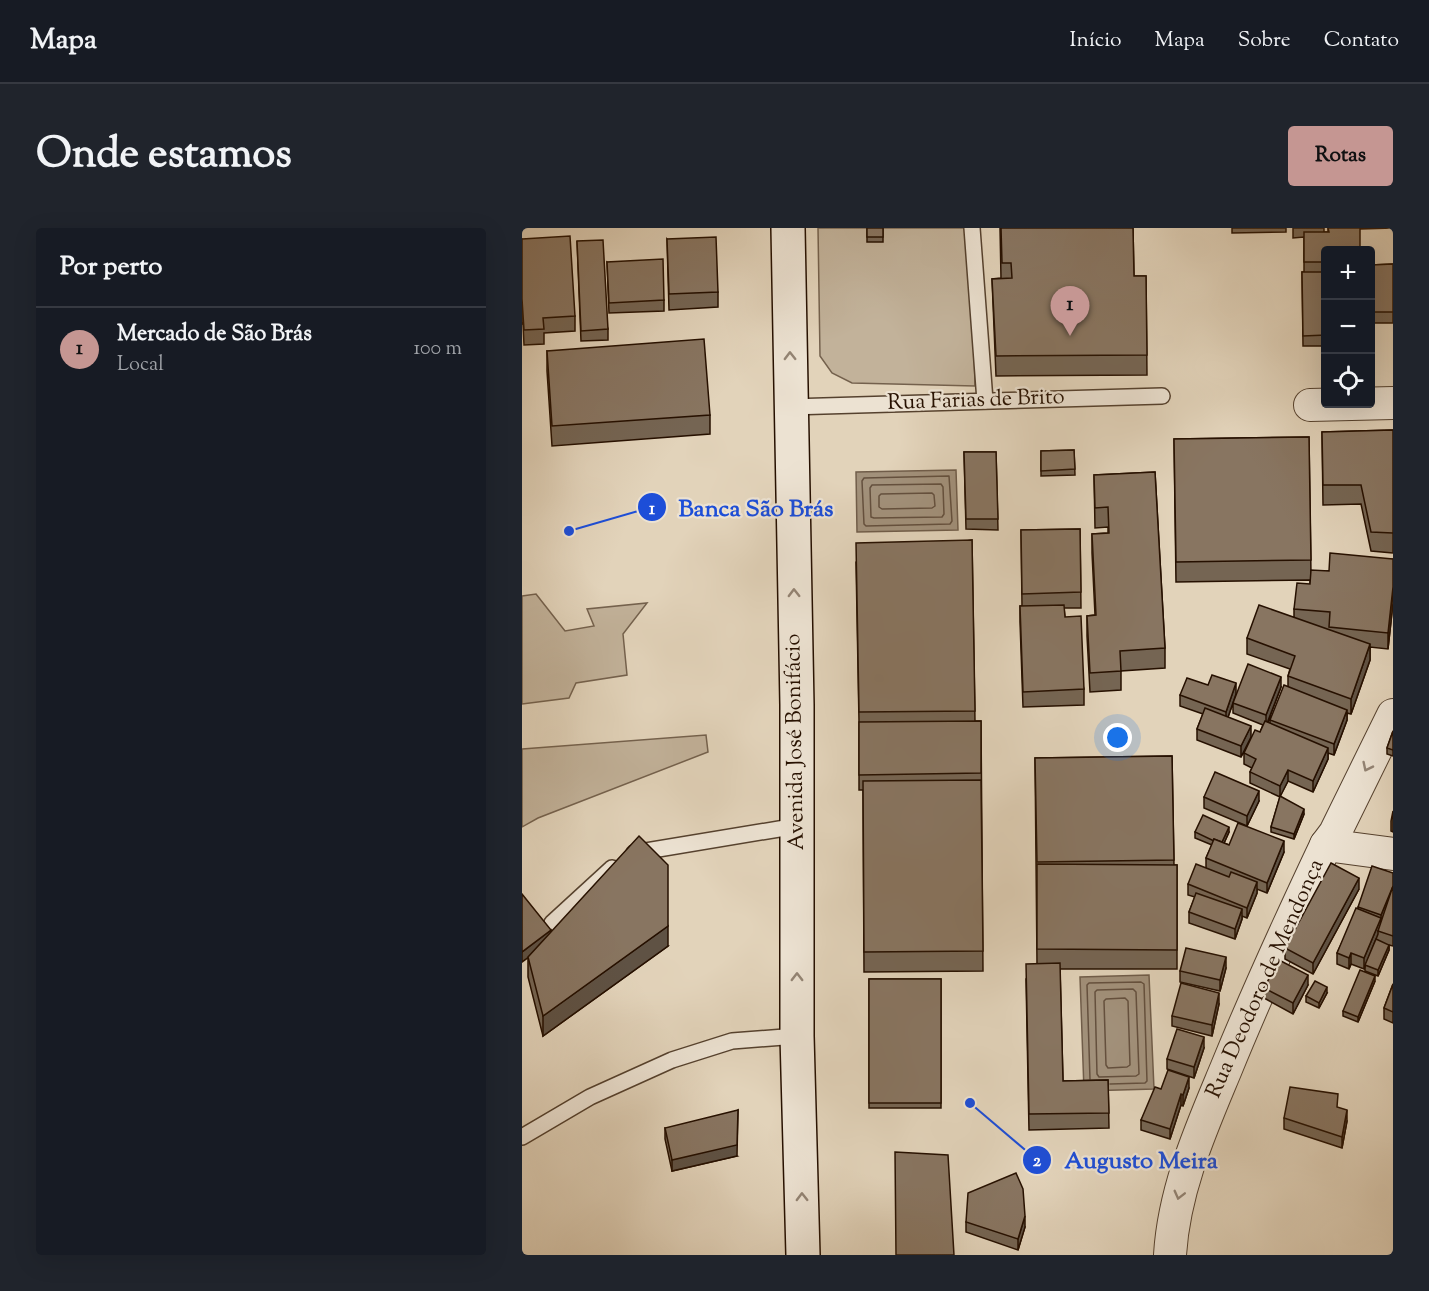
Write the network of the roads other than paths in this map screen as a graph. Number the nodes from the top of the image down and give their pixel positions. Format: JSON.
{"nodes":[{"id":1,"x":789,"y":228,"type":"edge"},
{"id":2,"x":972,"y":228,"type":"edge"},
{"id":3,"x":1162,"y":396,"type":"dead end"},
{"id":4,"x":985,"y":401,"type":"junction"},
{"id":5,"x":1393,"y":403,"type":"edge"},
{"id":6,"x":1310,"y":405,"type":"dead end"},
{"id":7,"x":790,"y":407,"type":"junction"},
{"id":8,"x":1393,"y":715,"type":"edge"},
{"id":9,"x":796,"y":826,"type":"junction"},
{"id":10,"x":1326,"y":845,"type":"junction"},
{"id":11,"x":1393,"y":854,"type":"edge"},
{"id":12,"x":552,"y":922,"type":"dead end"},
{"id":13,"x":798,"y":1036,"type":"junction"},
{"id":14,"x":522,"y":1137,"type":"edge"},
{"id":15,"x":803,"y":1255,"type":"edge"},
{"id":16,"x":1170,"y":1255,"type":"edge"}],
"edges":[{"from":7,"to":1,"type":"main road","name":"Avenida José Bonifácio","one_way":true},
{"from":2,"to":4,"type":"lane"},
{"from":3,"to":4,"type":"lane","name":"Rua Farias de Brito"},
{"from":4,"to":7,"type":"lane","name":"Rua Farias de Brito"},
{"from":5,"to":6,"type":"street"},
{"from":9,"to":7,"type":"main road","name":"Avenida José Bonifácio","one_way":true},
{"from":8,"to":10,"type":"street","name":"Rua Deodoro de Mendonça","one_way":true},
{"from":9,"to":12,"type":"lane"},
{"from":13,"to":9,"type":"main road","name":"Avenida José Bonifácio","one_way":true},
{"from":10,"to":11,"type":"street"},
{"from":10,"to":16,"type":"street","name":"Rua Deodoro de Mendonça","one_way":true},
{"from":13,"to":14,"type":"lane"},
{"from":15,"to":13,"type":"main road","name":"Avenida José Bonifácio","one_way":true}]}
